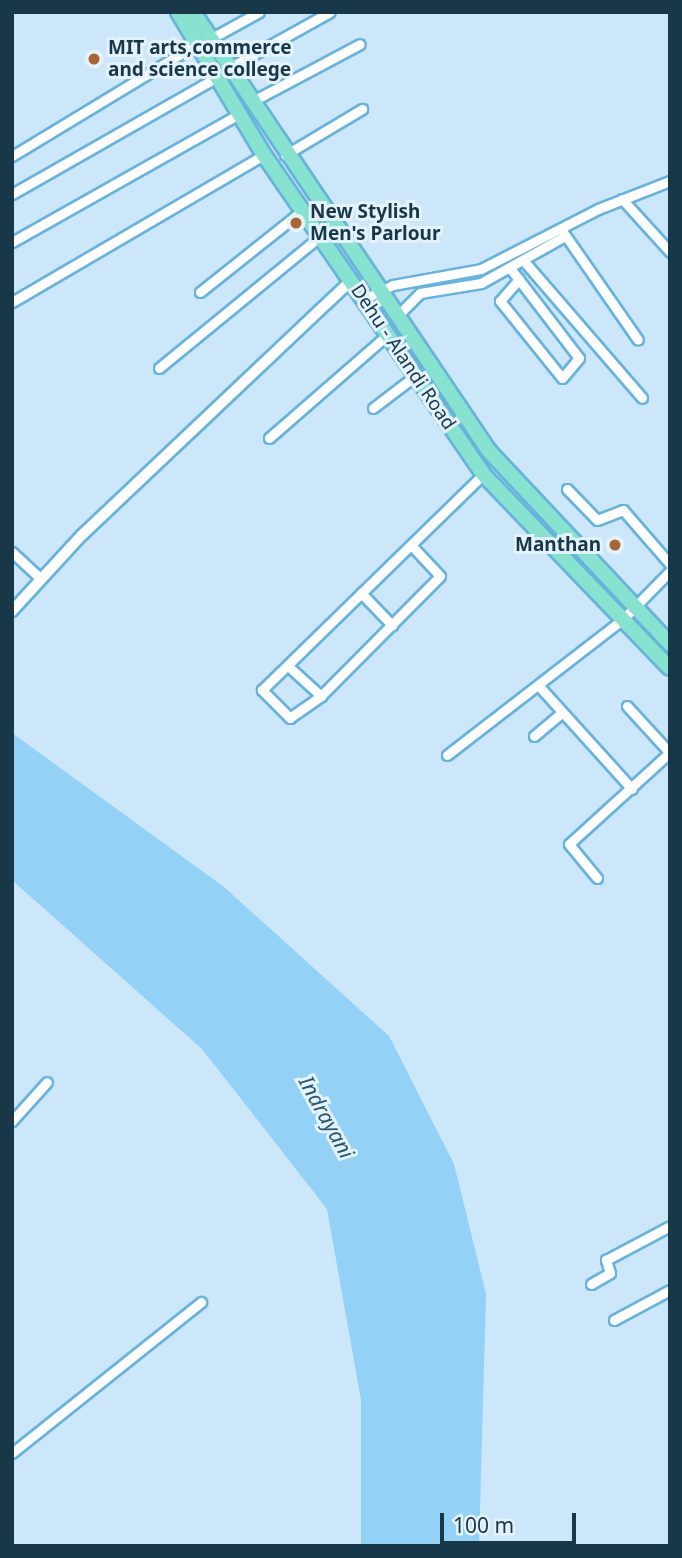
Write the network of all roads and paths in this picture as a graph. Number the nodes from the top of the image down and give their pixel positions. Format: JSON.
{"nodes":[{"id":1,"x":178,"y":12,"type":"edge"},
{"id":2,"x":193,"y":12,"type":"edge"},
{"id":3,"x":259,"y":12,"type":"edge"},
{"id":4,"x":330,"y":12,"type":"edge"},
{"id":5,"x":204,"y":41,"type":"junction"},
{"id":6,"x":360,"y":44,"type":"dead end"},
{"id":7,"x":223,"y":73,"type":"junction"},
{"id":8,"x":251,"y":102,"type":"junction"},
{"id":9,"x":362,"y":109,"type":"dead end"},
{"id":10,"x":239,"y":114,"type":"junction"},
{"id":11,"x":264,"y":155,"type":"junction"},
{"id":12,"x":285,"y":155,"type":"junction"},
{"id":13,"x":12,"y":156,"type":"edge"},
{"id":14,"x":670,"y":181,"type":"edge"},
{"id":15,"x":12,"y":194,"type":"edge"},
{"id":16,"x":622,"y":199,"type":"junction"},
{"id":17,"x":302,"y":211,"type":"junction"},
{"id":18,"x":559,"y":227,"type":"junction"},
{"id":19,"x":565,"y":236,"type":"junction"},
{"id":20,"x":319,"y":237,"type":"junction"},
{"id":21,"x":12,"y":242,"type":"edge"},
{"id":22,"x":670,"y":252,"type":"edge"},
{"id":23,"x":523,"y":260,"type":"junction"},
{"id":24,"x":510,"y":268,"type":"junction"},
{"id":25,"x":519,"y":279,"type":"junction"},
{"id":26,"x":351,"y":281,"type":"junction"},
{"id":27,"x":378,"y":291,"type":"junction"},
{"id":28,"x":200,"y":292,"type":"dead end"},
{"id":29,"x":364,"y":299,"type":"junction"},
{"id":30,"x":12,"y":302,"type":"edge"},
{"id":31,"x":396,"y":317,"type":"junction"},
{"id":32,"x":387,"y":335,"type":"junction"},
{"id":33,"x":638,"y":340,"type":"dead end"},
{"id":34,"x":159,"y":368,"type":"dead end"},
{"id":35,"x":415,"y":376,"type":"junction"},
{"id":36,"x":642,"y":398,"type":"dead end"},
{"id":37,"x":373,"y":408,"type":"dead end"},
{"id":38,"x":269,"y":438,"type":"dead end"},
{"id":39,"x":483,"y":474,"type":"junction"},
{"id":40,"x":568,"y":489,"type":"dead end"},
{"id":41,"x":411,"y":545,"type":"junction"},
{"id":42,"x":12,"y":552,"type":"edge"},
{"id":43,"x":670,"y":564,"type":"edge"},
{"id":44,"x":670,"y":571,"type":"edge"},
{"id":45,"x":40,"y":578,"type":"junction"},
{"id":46,"x":361,"y":593,"type":"junction"},
{"id":47,"x":635,"y":608,"type":"junction"},
{"id":48,"x":12,"y":611,"type":"edge"},
{"id":49,"x":624,"y":619,"type":"junction"},
{"id":50,"x":392,"y":625,"type":"junction"},
{"id":51,"x":670,"y":644,"type":"edge"},
{"id":52,"x":288,"y":666,"type":"junction"},
{"id":53,"x":670,"y":668,"type":"edge"},
{"id":54,"x":538,"y":685,"type":"junction"},
{"id":55,"x":321,"y":696,"type":"junction"},
{"id":56,"x":627,"y":706,"type":"dead end"},
{"id":57,"x":561,"y":713,"type":"junction"},
{"id":58,"x":534,"y":736,"type":"dead end"},
{"id":59,"x":669,"y":752,"type":"edge"},
{"id":60,"x":447,"y":755,"type":"dead end"},
{"id":61,"x":632,"y":789,"type":"junction"},
{"id":62,"x":597,"y":878,"type":"dead end"},
{"id":63,"x":47,"y":1082,"type":"dead end"},
{"id":64,"x":12,"y":1121,"type":"edge"},
{"id":65,"x":670,"y":1226,"type":"edge"},
{"id":66,"x":591,"y":1284,"type":"dead end"},
{"id":67,"x":670,"y":1290,"type":"edge"},
{"id":68,"x":201,"y":1303,"type":"dead end"},
{"id":69,"x":614,"y":1320,"type":"dead end"},
{"id":70,"x":12,"y":1453,"type":"edge"}],
"edges":[{"from":1,"to":5,"type":"main road","name":"Dehu - Alandi Road"},
{"from":2,"to":5,"type":"main road","name":"Dehu - Alandi Road"},
{"from":3,"to":5,"type":"street"},
{"from":4,"to":7,"type":"street"},
{"from":5,"to":7,"type":"main road","name":"Dehu - Alandi Road"},
{"from":5,"to":13,"type":"street"},
{"from":6,"to":8,"type":"street"},
{"from":7,"to":8,"type":"main road","name":"Dehu - Alandi Road"},
{"from":7,"to":10,"type":"main road","name":"Dehu - Alandi Road"},
{"from":7,"to":15,"type":"street"},
{"from":8,"to":12,"type":"main road","name":"Dehu - Alandi Road"},
{"from":9,"to":12,"type":"street"},
{"from":10,"to":11,"type":"main road","name":"Dehu - Alandi Road"},
{"from":10,"to":21,"type":"street"},
{"from":11,"to":17,"type":"main road","name":"Dehu - Alandi Road"},
{"from":11,"to":30,"type":"street"},
{"from":12,"to":27,"type":"main road","name":"Dehu - Alandi Road"},
{"from":14,"to":16,"type":"street"},
{"from":16,"to":18,"type":"street"},
{"from":16,"to":22,"type":"street"},
{"from":17,"to":20,"type":"main road","name":"Dehu - Alandi Road"},
{"from":17,"to":28,"type":"street"},
{"from":18,"to":19,"type":"street"},
{"from":18,"to":27,"type":"street"},
{"from":19,"to":23,"type":"street"},
{"from":19,"to":33,"type":"street"},
{"from":20,"to":26,"type":"main road","name":"Dehu - Alandi Road"},
{"from":20,"to":34,"type":"street"},
{"from":23,"to":24,"type":"street"},
{"from":23,"to":36,"type":"street"},
{"from":24,"to":25,"type":"street"},
{"from":24,"to":31,"type":"street"},
{"from":25,"to":25,"type":"street"},
{"from":26,"to":29,"type":"main road","name":"Dehu - Alandi Road"},
{"from":26,"to":45,"type":"street"},
{"from":27,"to":29,"type":"street"},
{"from":27,"to":31,"type":"main road","name":"Dehu - Alandi Road"},
{"from":29,"to":32,"type":"main road","name":"Dehu - Alandi Road"},
{"from":31,"to":47,"type":"main road","name":"Dehu - Alandi Road"},
{"from":32,"to":35,"type":"main road","name":"Dehu - Alandi Road"},
{"from":32,"to":38,"type":"street"},
{"from":35,"to":37,"type":"street"},
{"from":35,"to":39,"type":"main road","name":"Dehu - Alandi Road"},
{"from":39,"to":41,"type":"street"},
{"from":39,"to":49,"type":"main road","name":"Dehu - Alandi Road"},
{"from":40,"to":43,"type":"street"},
{"from":41,"to":46,"type":"street"},
{"from":41,"to":50,"type":"street"},
{"from":42,"to":45,"type":"street"},
{"from":44,"to":47,"type":"street"},
{"from":45,"to":48,"type":"street"},
{"from":46,"to":50,"type":"street"},
{"from":46,"to":52,"type":"street"},
{"from":47,"to":49,"type":"street"},
{"from":47,"to":51,"type":"main road","name":"Dehu - Alandi Road"},
{"from":49,"to":53,"type":"main road","name":"Dehu - Alandi Road"},
{"from":49,"to":54,"type":"street"},
{"from":50,"to":55,"type":"street"},
{"from":52,"to":55,"type":"street"},
{"from":52,"to":55,"type":"street"},
{"from":54,"to":57,"type":"street"},
{"from":54,"to":60,"type":"street"},
{"from":56,"to":59,"type":"street"},
{"from":57,"to":58,"type":"street"},
{"from":57,"to":61,"type":"street"},
{"from":59,"to":61,"type":"street"},
{"from":61,"to":62,"type":"street"},
{"from":63,"to":64,"type":"street"},
{"from":65,"to":66,"type":"street"},
{"from":67,"to":69,"type":"street"},
{"from":68,"to":70,"type":"street"}]}
